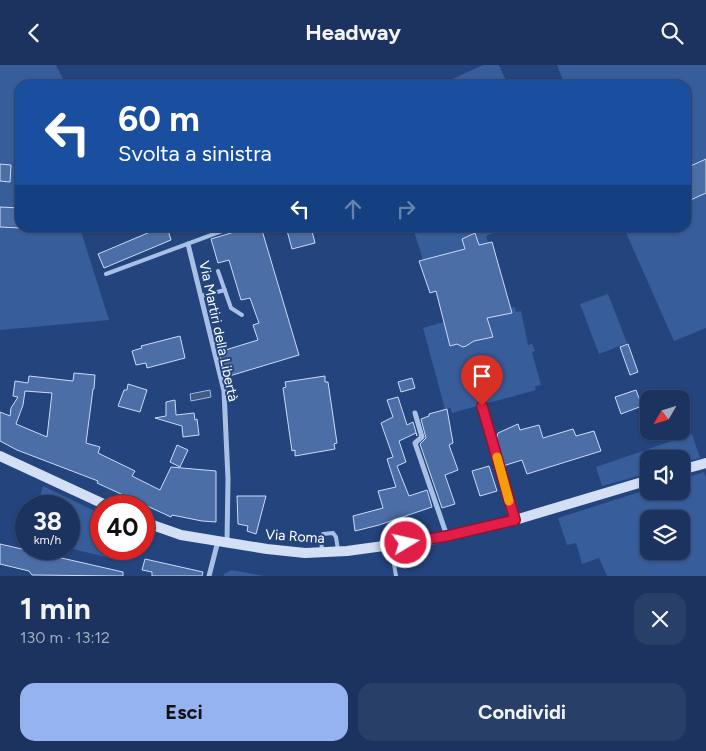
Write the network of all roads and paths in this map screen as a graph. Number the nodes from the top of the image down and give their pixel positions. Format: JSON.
{"nodes":[{"id":1,"x":219,"y":232,"type":"edge"},
{"id":2,"x":188,"y":243,"type":"junction"},
{"id":3,"x":218,"y":271,"type":"dead end"},
{"id":4,"x":106,"y":274,"type":"dead end"},
{"id":5,"x":225,"y":290,"type":"junction"},
{"id":6,"x":201,"y":296,"type":"junction"},
{"id":7,"x":242,"y":315,"type":"dead end"},
{"id":8,"x":482,"y":406,"type":"dead end"},
{"id":9,"x":414,"y":413,"type":"dead end"},
{"id":10,"x":0,"y":456,"type":"edge"},
{"id":11,"x":706,"y":463,"type":"edge"},
{"id":12,"x":690,"y":467,"type":"edge"},
{"id":13,"x":640,"y":483,"type":"edge"},
{"id":14,"x":90,"y":498,"type":"edge"},
{"id":15,"x":515,"y":520,"type":"junction"},
{"id":16,"x":155,"y":525,"type":"edge"},
{"id":17,"x":447,"y":536,"type":"junction"},
{"id":18,"x":222,"y":542,"type":"junction"},
{"id":19,"x":391,"y":546,"type":"junction"},
{"id":20,"x":339,"y":552,"type":"junction"},
{"id":21,"x":322,"y":553,"type":"junction"},
{"id":22,"x":209,"y":576,"type":"edge"},
{"id":23,"x":396,"y":576,"type":"edge"}],
"edges":[{"from":1,"to":2,"type":"lane"},
{"from":2,"to":4,"type":"lane"},
{"from":2,"to":6,"type":"street","name":"Via Martiri della Libertà"},
{"from":3,"to":5,"type":"lane"},
{"from":5,"to":6,"type":"lane"},
{"from":5,"to":7,"type":"lane"},
{"from":6,"to":18,"type":"street","name":"Via Martiri della Libertà"},
{"from":8,"to":15,"type":"lane"},
{"from":9,"to":17,"type":"street"},
{"from":10,"to":14,"type":"street"},
{"from":11,"to":12,"type":"street"},
{"from":13,"to":15,"type":"street","name":"Via Roma"},
{"from":15,"to":17,"type":"street","name":"Via Roma"},
{"from":16,"to":18,"type":"street","name":"Via Roma"},
{"from":17,"to":19,"type":"street","name":"Via Roma"},
{"from":18,"to":21,"type":"street","name":"Via Roma"},
{"from":18,"to":22,"type":"street","name":"Via Martiri della Libertà"},
{"from":19,"to":20,"type":"street","name":"Via Roma"},
{"from":19,"to":23,"type":"lane"},
{"from":20,"to":21,"type":"street","name":"Via Roma"},
{"from":20,"to":21,"type":"lane"}]}
